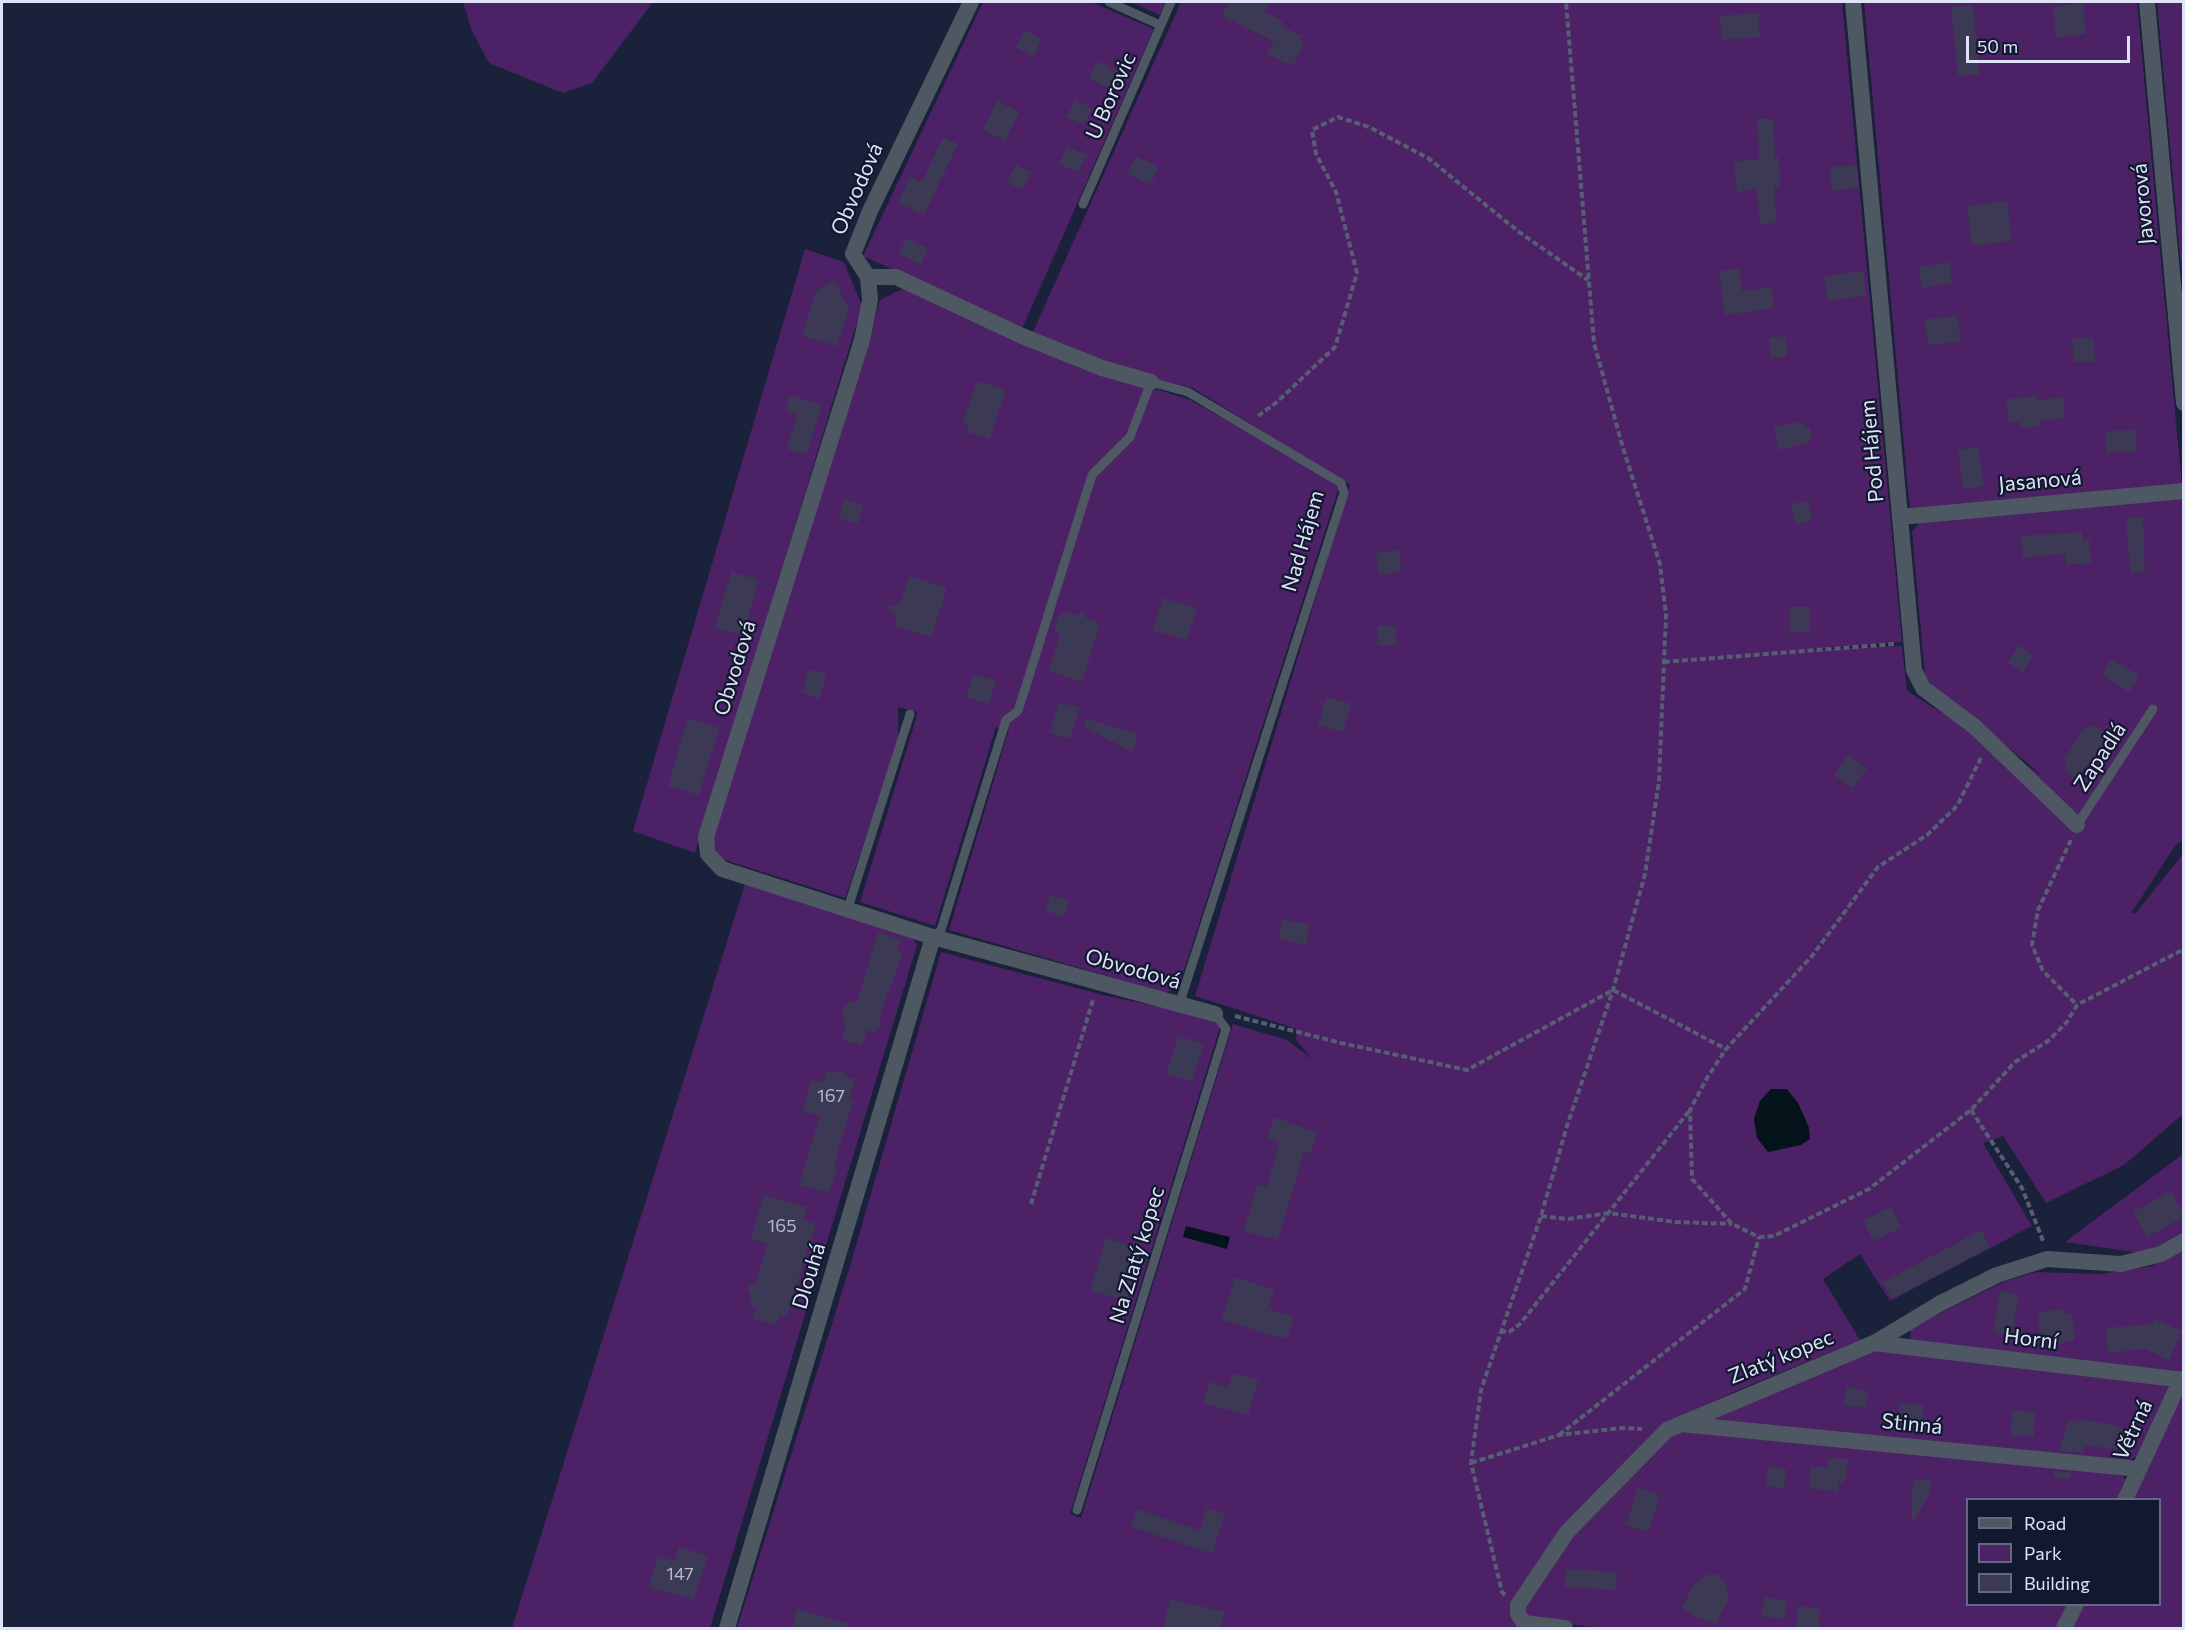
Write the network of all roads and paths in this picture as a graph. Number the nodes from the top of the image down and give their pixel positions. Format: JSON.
{"nodes":[{"id":1,"x":971,"y":2,"type":"edge"},
{"id":2,"x":1109,"y":2,"type":"edge"},
{"id":3,"x":1171,"y":2,"type":"edge"},
{"id":4,"x":1566,"y":2,"type":"edge"},
{"id":5,"x":1853,"y":2,"type":"edge"},
{"id":6,"x":2147,"y":2,"type":"edge"},
{"id":7,"x":1160,"y":25,"type":"junction"},
{"id":8,"x":1083,"y":204,"type":"dead end"},
{"id":9,"x":868,"y":277,"type":"junction"},
{"id":10,"x":1588,"y":280,"type":"junction"},
{"id":11,"x":1151,"y":382,"type":"junction"},
{"id":12,"x":2184,"y":403,"type":"edge"},
{"id":13,"x":1245,"y":425,"type":"junction"},
{"id":14,"x":2184,"y":491,"type":"edge"},
{"id":15,"x":1901,"y":516,"type":"junction"},
{"id":16,"x":1911,"y":643,"type":"junction"},
{"id":17,"x":1664,"y":662,"type":"junction"},
{"id":18,"x":2152,"y":709,"type":"dead end"},
{"id":19,"x":910,"y":714,"type":"dead end"},
{"id":20,"x":1989,"y":742,"type":"junction"},
{"id":21,"x":2077,"y":825,"type":"junction"},
{"id":22,"x":848,"y":908,"type":"junction"},
{"id":23,"x":933,"y":937,"type":"junction"},
{"id":24,"x":2184,"y":949,"type":"edge"},
{"id":25,"x":1099,"y":982,"type":"junction"},
{"id":26,"x":1613,"y":990,"type":"junction"},
{"id":27,"x":1179,"y":1005,"type":"junction"},
{"id":28,"x":2077,"y":1005,"type":"junction"},
{"id":29,"x":1218,"y":1017,"type":"junction"},
{"id":30,"x":1726,"y":1049,"type":"junction"},
{"id":31,"x":1690,"y":1110,"type":"junction"},
{"id":32,"x":1971,"y":1110,"type":"junction"},
{"id":33,"x":1031,"y":1204,"type":"dead end"},
{"id":34,"x":1609,"y":1213,"type":"junction"},
{"id":35,"x":1541,"y":1216,"type":"junction"},
{"id":36,"x":1732,"y":1224,"type":"junction"},
{"id":37,"x":1760,"y":1237,"type":"junction"},
{"id":38,"x":2184,"y":1241,"type":"edge"},
{"id":39,"x":2047,"y":1259,"type":"junction"},
{"id":40,"x":1500,"y":1331,"type":"junction"},
{"id":41,"x":1874,"y":1343,"type":"junction"},
{"id":42,"x":2182,"y":1379,"type":"edge"},
{"id":43,"x":1674,"y":1427,"type":"junction"},
{"id":44,"x":1559,"y":1435,"type":"junction"},
{"id":45,"x":1471,"y":1463,"type":"junction"},
{"id":46,"x":2139,"y":1469,"type":"junction"},
{"id":47,"x":2126,"y":1498,"type":"edge"},
{"id":48,"x":1077,"y":1510,"type":"dead end"},
{"id":49,"x":1518,"y":1605,"type":"junction"},
{"id":50,"x":2076,"y":1606,"type":"edge"},
{"id":51,"x":727,"y":1629,"type":"edge"},
{"id":52,"x":1565,"y":1629,"type":"edge"},
{"id":53,"x":2064,"y":1629,"type":"edge"}],
"edges":[{"from":1,"to":9,"type":"street","name":"Obvodová"},
{"from":2,"to":7,"type":"lane"},
{"from":3,"to":7,"type":"lane","name":"U Borovic"},
{"from":4,"to":10,"type":"path"},
{"from":5,"to":15,"type":"street","name":"Pod Hájem"},
{"from":6,"to":12,"type":"street","name":"Javorová"},
{"from":7,"to":8,"type":"lane","name":"U Borovic"},
{"from":9,"to":11,"type":"street","name":"Nad Hájem"},
{"from":9,"to":22,"type":"street","name":"Obvodová"},
{"from":10,"to":13,"type":"path"},
{"from":10,"to":17,"type":"path"},
{"from":11,"to":13,"type":"lane","name":"Nad Hájem"},
{"from":11,"to":23,"type":"lane"},
{"from":13,"to":27,"type":"lane","name":"Nad Hájem"},
{"from":14,"to":15,"type":"street","name":"Jasanová"},
{"from":15,"to":16,"type":"street","name":"Pod Hájem"},
{"from":16,"to":17,"type":"path"},
{"from":16,"to":20,"type":"street","name":"Pod Hájem"},
{"from":17,"to":26,"type":"path"},
{"from":18,"to":21,"type":"lane","name":"Zapadlá"},
{"from":19,"to":22,"type":"lane"},
{"from":20,"to":21,"type":"street","name":"Pod Hájem"},
{"from":20,"to":30,"type":"path"},
{"from":21,"to":28,"type":"path"},
{"from":22,"to":23,"type":"street","name":"Obvodová"},
{"from":23,"to":25,"type":"street","name":"Obvodová"},
{"from":23,"to":51,"type":"street","name":"Dlouhá"},
{"from":24,"to":28,"type":"path"},
{"from":25,"to":27,"type":"street","name":"Obvodová"},
{"from":25,"to":33,"type":"path"},
{"from":26,"to":29,"type":"path"},
{"from":26,"to":30,"type":"path"},
{"from":26,"to":35,"type":"path"},
{"from":27,"to":29,"type":"street","name":"Obvodová"},
{"from":28,"to":32,"type":"path"},
{"from":29,"to":48,"type":"lane","name":"Na Zlatý kopec"},
{"from":30,"to":31,"type":"path"},
{"from":31,"to":34,"type":"path"},
{"from":31,"to":36,"type":"path"},
{"from":32,"to":37,"type":"path"},
{"from":32,"to":39,"type":"path"},
{"from":34,"to":35,"type":"path"},
{"from":34,"to":36,"type":"path"},
{"from":34,"to":40,"type":"path"},
{"from":35,"to":40,"type":"path"},
{"from":36,"to":37,"type":"path"},
{"from":37,"to":44,"type":"path"},
{"from":38,"to":39,"type":"street","name":"Zlatý kopec"},
{"from":39,"to":41,"type":"street","name":"Zlatý kopec"},
{"from":40,"to":45,"type":"path"},
{"from":41,"to":42,"type":"street","name":"Horní"},
{"from":41,"to":43,"type":"street","name":"Zlatý kopec"},
{"from":42,"to":46,"type":"street","name":"Větrná"},
{"from":43,"to":44,"type":"path"},
{"from":43,"to":46,"type":"street","name":"Stinná"},
{"from":43,"to":49,"type":"street","name":"Zlatý kopec"},
{"from":44,"to":45,"type":"path"},
{"from":45,"to":49,"type":"path"},
{"from":46,"to":47,"type":"street","name":"Větrná"},
{"from":49,"to":52,"type":"street"},
{"from":50,"to":53,"type":"street"}]}
